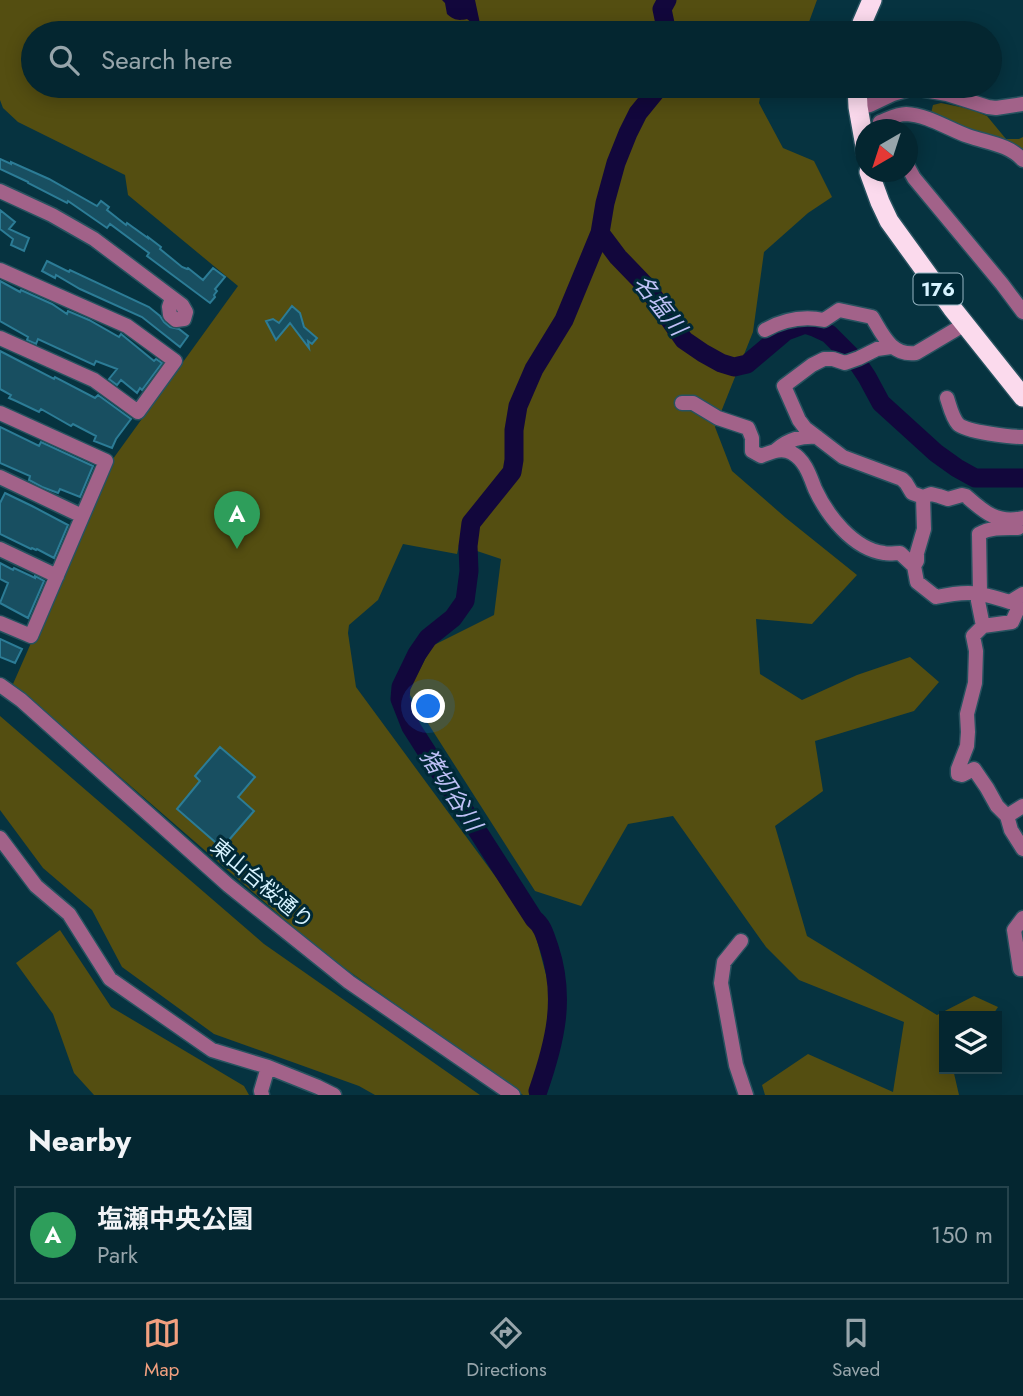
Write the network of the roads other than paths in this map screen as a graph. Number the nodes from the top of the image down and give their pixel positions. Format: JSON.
{"nodes":[{"id":1,"x":872,"y":0,"type":"edge"},
{"id":2,"x":863,"y":21,"type":"edge"},
{"id":3,"x":861,"y":98,"type":"edge"},
{"id":4,"x":883,"y":98,"type":"edge"},
{"id":5,"x":960,"y":98,"type":"edge"},
{"id":6,"x":1023,"y":104,"type":"edge"},
{"id":7,"x":864,"y":106,"type":"junction"},
{"id":8,"x":865,"y":119,"type":"edge"},
{"id":9,"x":876,"y":119,"type":"edge"},
{"id":10,"x":892,"y":119,"type":"edge"},
{"id":11,"x":1023,"y":160,"type":"edge"},
{"id":12,"x":873,"y":182,"type":"edge"},
{"id":13,"x":917,"y":182,"type":"edge"},
{"id":14,"x":0,"y":191,"type":"edge"},
{"id":15,"x":0,"y":270,"type":"edge"},
{"id":16,"x":172,"y":298,"type":"dead end"},
{"id":17,"x":1023,"y":312,"type":"edge"},
{"id":18,"x":965,"y":324,"type":"junction"},
{"id":19,"x":765,"y":330,"type":"dead end"},
{"id":20,"x":0,"y":338,"type":"edge"},
{"id":21,"x":891,"y":347,"type":"junction"},
{"id":22,"x":1015,"y":375,"type":"edge"},
{"id":23,"x":1023,"y":397,"type":"edge"},
{"id":24,"x":947,"y":398,"type":"dead end"},
{"id":25,"x":682,"y":403,"type":"dead end"},
{"id":26,"x":0,"y":413,"type":"edge"},
{"id":27,"x":819,"y":437,"type":"junction"},
{"id":28,"x":1023,"y":437,"type":"edge"},
{"id":29,"x":776,"y":450,"type":"junction"},
{"id":30,"x":0,"y":477,"type":"edge"},
{"id":31,"x":923,"y":497,"type":"junction"},
{"id":32,"x":82,"y":516,"type":"junction"},
{"id":33,"x":1023,"y":525,"type":"edge"},
{"id":34,"x":0,"y":549,"type":"edge"},
{"id":35,"x":914,"y":566,"type":"junction"},
{"id":36,"x":57,"y":576,"type":"junction"},
{"id":37,"x":979,"y":592,"type":"junction"},
{"id":38,"x":1023,"y":596,"type":"edge"},
{"id":39,"x":0,"y":623,"type":"edge"},
{"id":40,"x":983,"y":626,"type":"junction"},
{"id":41,"x":0,"y":685,"type":"edge"},
{"id":42,"x":1023,"y":806,"type":"edge"},
{"id":43,"x":1007,"y":816,"type":"junction"},
{"id":44,"x":0,"y":838,"type":"edge"},
{"id":45,"x":1023,"y":849,"type":"edge"},
{"id":46,"x":1023,"y":918,"type":"edge"},
{"id":47,"x":741,"y":941,"type":"dead end"},
{"id":48,"x":1023,"y":969,"type":"edge"},
{"id":49,"x":268,"y":1067,"type":"junction"},
{"id":50,"x":262,"y":1095,"type":"edge"},
{"id":51,"x":334,"y":1095,"type":"edge"},
{"id":52,"x":513,"y":1095,"type":"edge"},
{"id":53,"x":746,"y":1095,"type":"edge"}],
"edges":[{"from":1,"to":2,"type":"highway"},
{"from":3,"to":7,"type":"highway"},
{"from":4,"to":7,"type":"street"},
{"from":5,"to":6,"type":"street"},
{"from":7,"to":8,"type":"highway"},
{"from":7,"to":9,"type":"street"},
{"from":10,"to":11,"type":"street"},
{"from":12,"to":18,"type":"highway","number":"176"},
{"from":13,"to":17,"type":"street"},
{"from":14,"to":16,"type":"street"},
{"from":15,"to":20,"type":"street"},
{"from":18,"to":21,"type":"street"},
{"from":18,"to":22,"type":"highway","number":"176"},
{"from":19,"to":21,"type":"street"},
{"from":21,"to":27,"type":"street"},
{"from":22,"to":23,"type":"highway","number":"176"},
{"from":24,"to":28,"type":"street"},
{"from":25,"to":29,"type":"street"},
{"from":26,"to":32,"type":"street"},
{"from":27,"to":29,"type":"street"},
{"from":27,"to":31,"type":"street"},
{"from":29,"to":35,"type":"street"},
{"from":30,"to":32,"type":"street"},
{"from":31,"to":33,"type":"street"},
{"from":31,"to":35,"type":"street"},
{"from":32,"to":36,"type":"street"},
{"from":33,"to":37,"type":"street"},
{"from":34,"to":36,"type":"street"},
{"from":35,"to":37,"type":"street"},
{"from":36,"to":39,"type":"street"},
{"from":37,"to":38,"type":"street"},
{"from":37,"to":40,"type":"street"},
{"from":38,"to":40,"type":"street"},
{"from":40,"to":43,"type":"street"},
{"from":41,"to":52,"type":"street","name":"東山台桜通り"},
{"from":42,"to":43,"type":"street"},
{"from":43,"to":45,"type":"street"},
{"from":44,"to":49,"type":"street"},
{"from":46,"to":48,"type":"street"},
{"from":47,"to":53,"type":"street"},
{"from":49,"to":50,"type":"street"},
{"from":49,"to":51,"type":"street"}]}
